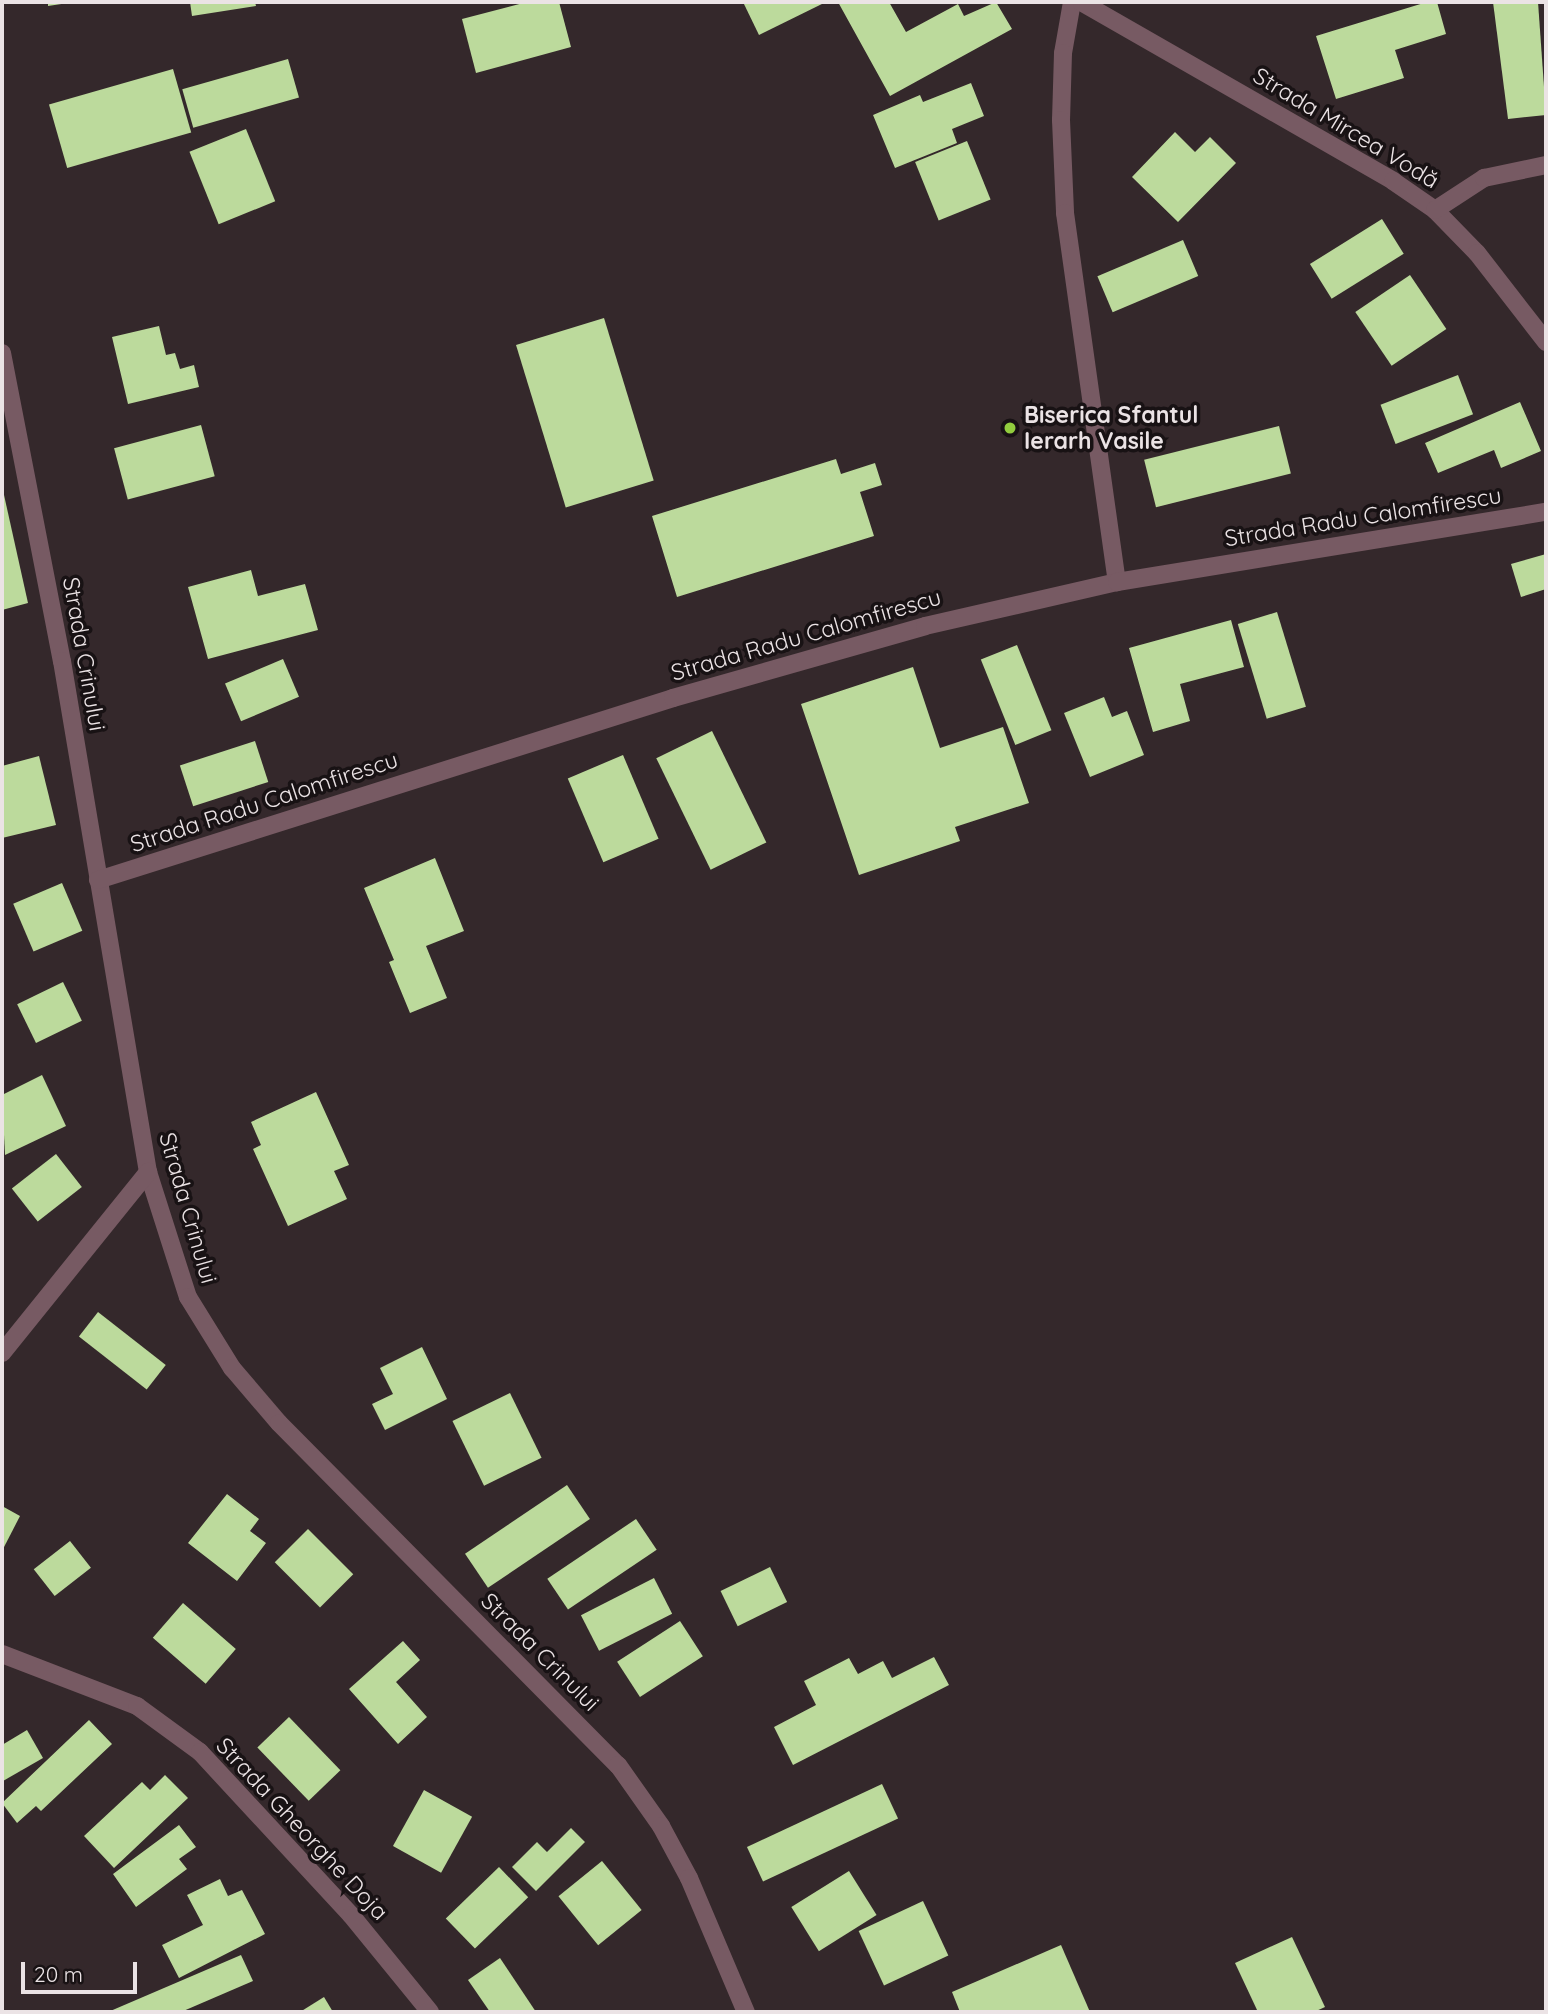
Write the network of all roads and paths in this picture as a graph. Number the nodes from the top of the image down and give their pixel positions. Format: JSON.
{"nodes":[{"id":1,"x":1072,"y":2,"type":"edge"},
{"id":2,"x":1082,"y":2,"type":"edge"},
{"id":3,"x":1546,"y":166,"type":"edge"},
{"id":4,"x":1435,"y":210,"type":"junction"},
{"id":5,"x":1546,"y":342,"type":"edge"},
{"id":6,"x":2,"y":354,"type":"edge"},
{"id":7,"x":1546,"y":512,"type":"edge"},
{"id":8,"x":1117,"y":582,"type":"junction"},
{"id":9,"x":98,"y":880,"type":"junction"},
{"id":10,"x":148,"y":1172,"type":"junction"},
{"id":11,"x":2,"y":1353,"type":"edge"},
{"id":12,"x":2,"y":1654,"type":"edge"},
{"id":13,"x":430,"y":2012,"type":"edge"},
{"id":14,"x":746,"y":2012,"type":"edge"}],
"edges":[{"from":1,"to":8,"type":"street"},
{"from":2,"to":4,"type":"street","name":"Strada Mircea Vodă"},
{"from":3,"to":4,"type":"street"},
{"from":4,"to":5,"type":"street","name":"Strada Mircea Vodă"},
{"from":6,"to":9,"type":"street","name":"Strada Crinului"},
{"from":7,"to":8,"type":"street","name":"Strada Radu Calomfirescu"},
{"from":8,"to":9,"type":"street","name":"Strada Radu Calomfirescu"},
{"from":9,"to":10,"type":"street","name":"Strada Crinului"},
{"from":10,"to":11,"type":"street"},
{"from":10,"to":14,"type":"street","name":"Strada Crinului"},
{"from":12,"to":13,"type":"street","name":"Strada Gheorghe Doja"}]}
